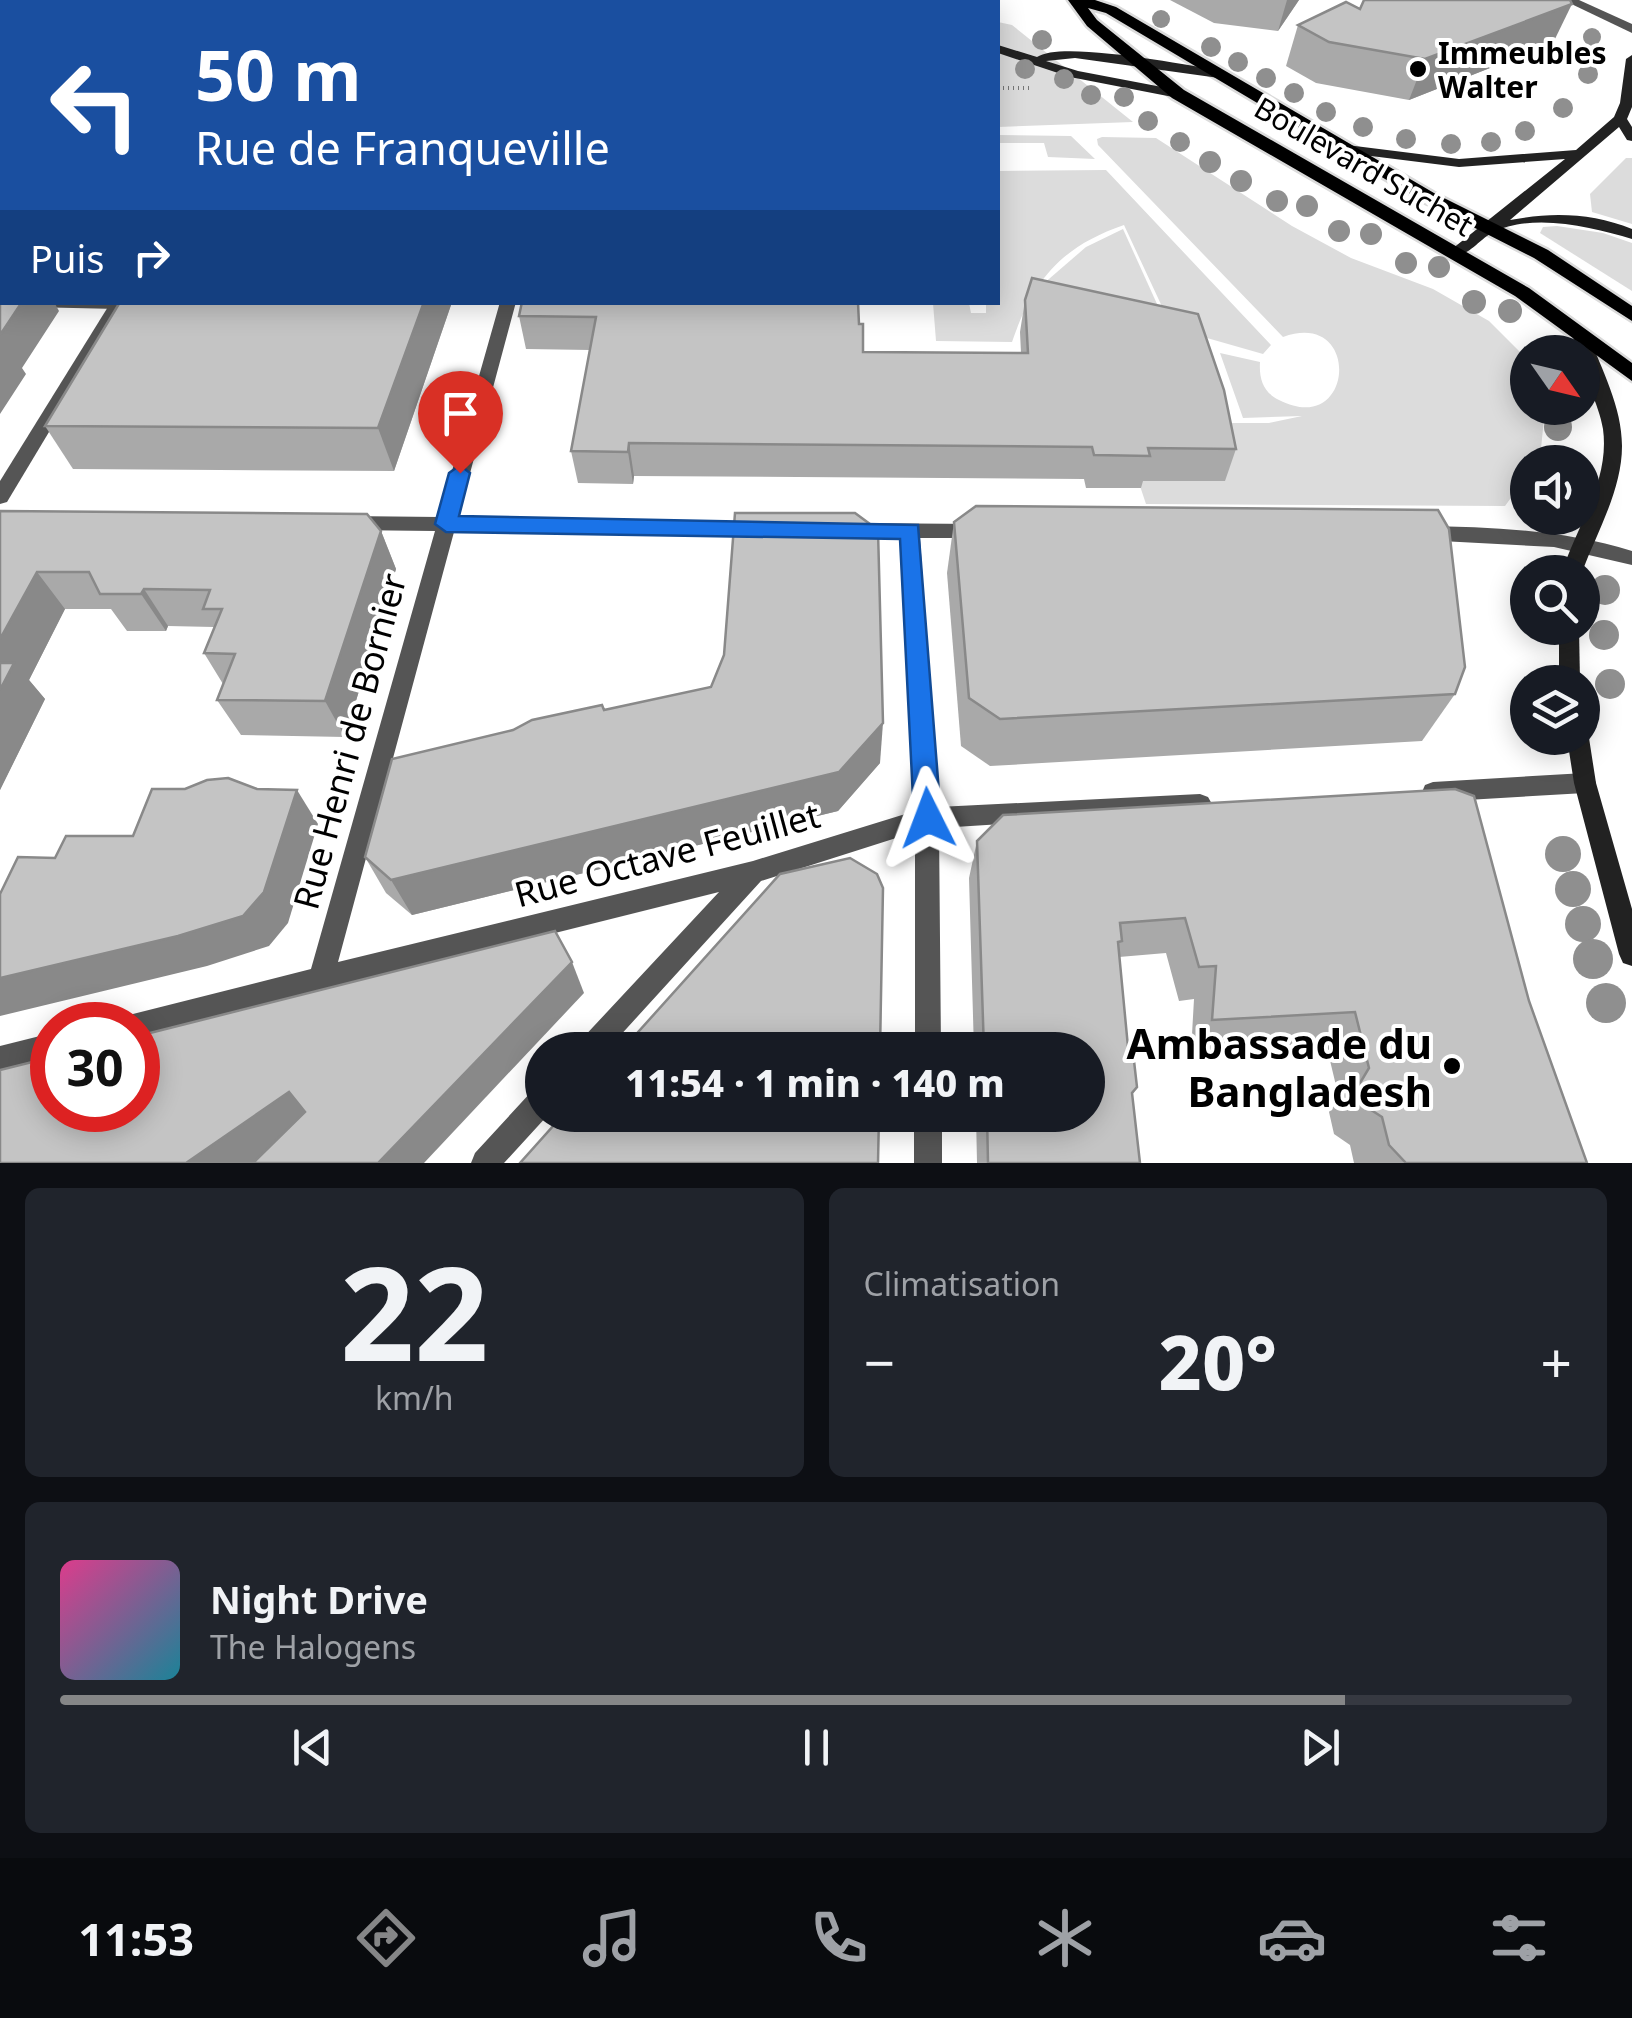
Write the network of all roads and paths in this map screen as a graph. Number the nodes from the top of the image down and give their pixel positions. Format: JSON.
{"nodes":[{"id":1,"x":1078,"y":0,"type":"edge"},
{"id":2,"x":1570,"y":0,"type":"edge"},
{"id":3,"x":1632,"y":29,"type":"edge"},
{"id":4,"x":1000,"y":49,"type":"edge"},
{"id":5,"x":1035,"y":58,"type":"junction"},
{"id":6,"x":1632,"y":59,"type":"edge"},
{"id":7,"x":1140,"y":66,"type":"junction"},
{"id":8,"x":1219,"y":74,"type":"junction"},
{"id":9,"x":1178,"y":94,"type":"junction"},
{"id":10,"x":1620,"y":119,"type":"junction"},
{"id":11,"x":1632,"y":137,"type":"edge"},
{"id":12,"x":1347,"y":150,"type":"junction"},
{"id":13,"x":1582,"y":154,"type":"junction"},
{"id":14,"x":1489,"y":228,"type":"junction"},
{"id":15,"x":1632,"y":234,"type":"edge"},
{"id":16,"x":1457,"y":252,"type":"junction"},
{"id":17,"x":118,"y":305,"type":"edge"},
{"id":18,"x":507,"y":305,"type":"edge"},
{"id":19,"x":1632,"y":314,"type":"edge"},
{"id":20,"x":1580,"y":334,"type":"junction"},
{"id":21,"x":1632,"y":374,"type":"edge"},
{"id":22,"x":0,"y":497,"type":"edge"},
{"id":23,"x":322,"y":522,"type":"edge"},
{"id":24,"x":446,"y":524,"type":"junction"},
{"id":25,"x":777,"y":529,"type":"edge"},
{"id":26,"x":834,"y":530,"type":"edge"},
{"id":27,"x":910,"y":531,"type":"junction"},
{"id":28,"x":995,"y":532,"type":"edge"},
{"id":29,"x":1403,"y":533,"type":"edge"},
{"id":30,"x":1582,"y":542,"type":"junction"},
{"id":31,"x":1578,"y":555,"type":"edge"},
{"id":32,"x":1632,"y":558,"type":"edge"},
{"id":33,"x":1581,"y":755,"type":"edge"},
{"id":34,"x":1586,"y":783,"type":"junction"},
{"id":35,"x":1410,"y":793,"type":"edge"},
{"id":36,"x":1231,"y":802,"type":"edge"},
{"id":37,"x":928,"y":818,"type":"junction"},
{"id":38,"x":752,"y":872,"type":"junction"},
{"id":39,"x":1632,"y":954,"type":"edge"},
{"id":40,"x":320,"y":977,"type":"junction"},
{"id":41,"x":160,"y":1018,"type":"edge"},
{"id":42,"x":606,"y":1032,"type":"edge"},
{"id":43,"x":928,"y":1032,"type":"edge"},
{"id":44,"x":30,"y":1052,"type":"edge"},
{"id":45,"x":0,"y":1059,"type":"edge"},
{"id":46,"x":525,"y":1120,"type":"edge"},
{"id":47,"x":928,"y":1132,"type":"edge"},
{"id":48,"x":486,"y":1163,"type":"edge"},
{"id":49,"x":928,"y":1163,"type":"edge"}],
"edges":[{"from":1,"to":7,"type":"main road","name":"Boulevard Suchet"},
{"from":1,"to":8,"type":"main road","name":"Boulevard Suchet"},
{"from":2,"to":3,"type":"street"},
{"from":4,"to":5,"type":"main road"},
{"from":5,"to":7,"type":"main road"},
{"from":5,"to":9,"type":"main road"},
{"from":6,"to":10,"type":"main road"},
{"from":7,"to":8,"type":"main road"},
{"from":7,"to":9,"type":"main road","name":"Boulevard Suchet"},
{"from":8,"to":12,"type":"main road","name":"Boulevard Suchet"},
{"from":9,"to":16,"type":"main road","name":"Boulevard Suchet"},
{"from":10,"to":11,"type":"main road"},
{"from":10,"to":13,"type":"main road"},
{"from":12,"to":13,"type":"main road"},
{"from":12,"to":14,"type":"main road","name":"Boulevard Suchet"},
{"from":13,"to":14,"type":"main road"},
{"from":14,"to":15,"type":"main road"},
{"from":14,"to":16,"type":"main road"},
{"from":14,"to":19,"type":"main road","name":"Boulevard Suchet"},
{"from":16,"to":20,"type":"main road","name":"Boulevard Suchet"},
{"from":17,"to":22,"type":"street"},
{"from":18,"to":24,"type":"street","name":"Rue Henri de Bornier"},
{"from":20,"to":21,"type":"main road","name":"Boulevard Suchet"},
{"from":20,"to":30,"type":"main road"},
{"from":23,"to":24,"type":"street"},
{"from":24,"to":25,"type":"street"},
{"from":24,"to":40,"type":"street","name":"Rue Henri de Bornier"},
{"from":26,"to":27,"type":"street"},
{"from":27,"to":28,"type":"street"},
{"from":27,"to":37,"type":"street"},
{"from":29,"to":30,"type":"street"},
{"from":30,"to":31,"type":"main road"},
{"from":30,"to":32,"type":"street"},
{"from":33,"to":34,"type":"main road"},
{"from":34,"to":35,"type":"street"},
{"from":34,"to":39,"type":"main road"},
{"from":36,"to":37,"type":"street","name":"Rue Octave Feuillet"},
{"from":37,"to":38,"type":"street","name":"Rue Octave Feuillet"},
{"from":37,"to":43,"type":"street"},
{"from":38,"to":40,"type":"street","name":"Rue Octave Feuillet"},
{"from":38,"to":42,"type":"street"},
{"from":40,"to":41,"type":"street","name":"Rue Octave Feuillet"},
{"from":44,"to":45,"type":"street"},
{"from":46,"to":48,"type":"street"},
{"from":47,"to":49,"type":"street"}]}
